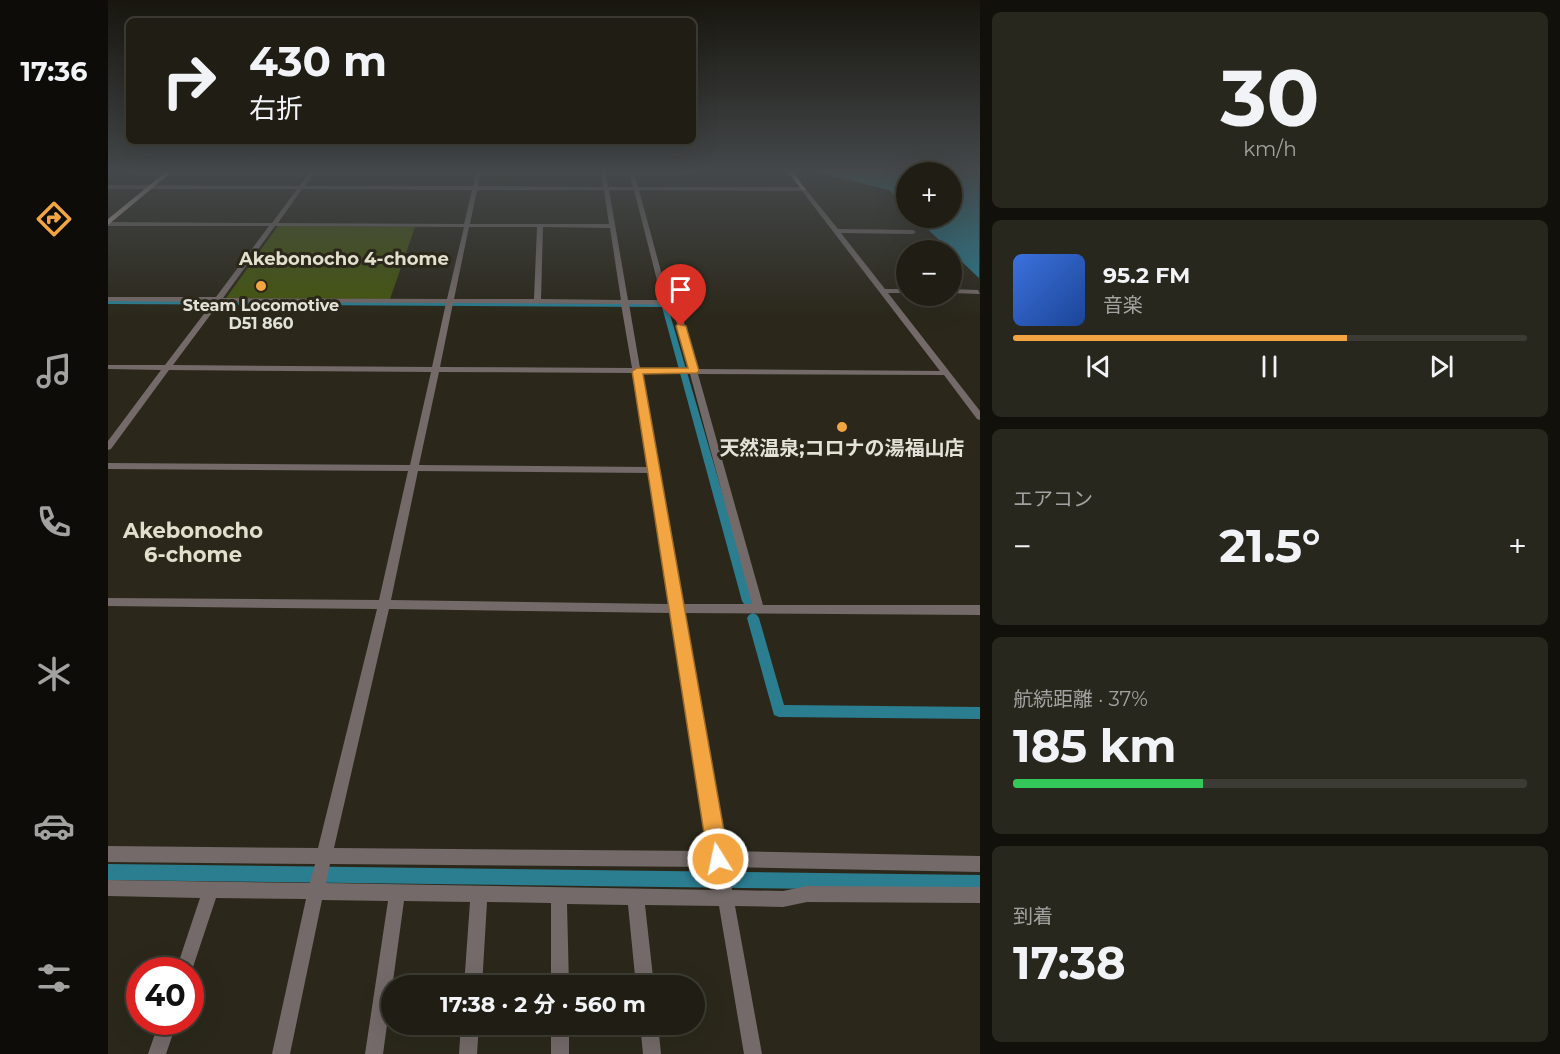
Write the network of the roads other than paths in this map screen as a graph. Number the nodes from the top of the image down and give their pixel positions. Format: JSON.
{"nodes":[{"id":1,"x":276,"y":219,"type":"edge"},
{"id":2,"x":468,"y":219,"type":"edge"},
{"id":3,"x":611,"y":219,"type":"edge"},
{"id":4,"x":644,"y":219,"type":"edge"},
{"id":5,"x":828,"y":219,"type":"edge"},
{"id":6,"x":108,"y":224,"type":"edge"},
{"id":7,"x":272,"y":225,"type":"junction"},
{"id":8,"x":467,"y":226,"type":"junction"},
{"id":9,"x":540,"y":226,"type":"junction"},
{"id":10,"x":612,"y":226,"type":"junction"},
{"id":11,"x":837,"y":231,"type":"junction"},
{"id":12,"x":913,"y":232,"type":"dead end"},
{"id":13,"x":883,"y":291,"type":"junction"},
{"id":14,"x":896,"y":291,"type":"edge"},
{"id":15,"x":962,"y":291,"type":"edge"},
{"id":16,"x":978,"y":292,"type":"edge"},
{"id":17,"x":108,"y":299,"type":"edge"},
{"id":18,"x":537,"y":301,"type":"junction"},
{"id":19,"x":216,"y":302,"type":"junction"},
{"id":20,"x":666,"y":302,"type":"junction"},
{"id":21,"x":449,"y":303,"type":"junction"},
{"id":22,"x":624,"y":304,"type":"junction"},
{"id":23,"x":108,"y":367,"type":"edge"},
{"id":24,"x":168,"y":367,"type":"junction"},
{"id":25,"x":433,"y":369,"type":"junction"},
{"id":26,"x":637,"y":371,"type":"junction"},
{"id":27,"x":691,"y":371,"type":"junction"},
{"id":28,"x":946,"y":373,"type":"junction"},
{"id":29,"x":980,"y":417,"type":"edge"},
{"id":30,"x":108,"y":447,"type":"edge"},
{"id":31,"x":108,"y":466,"type":"edge"},
{"id":32,"x":412,"y":468,"type":"junction"},
{"id":33,"x":654,"y":470,"type":"junction"},
{"id":34,"x":108,"y":602,"type":"edge"},
{"id":35,"x":384,"y":603,"type":"junction"},
{"id":36,"x":675,"y":608,"type":"junction"},
{"id":37,"x":759,"y":610,"type":"junction"},
{"id":38,"x":980,"y":610,"type":"edge"},
{"id":39,"x":108,"y":854,"type":"edge"},
{"id":40,"x":323,"y":860,"type":"junction"},
{"id":41,"x":719,"y":864,"type":"junction"},
{"id":42,"x":980,"y":864,"type":"edge"},
{"id":43,"x":317,"y":887,"type":"junction"},
{"id":44,"x":108,"y":888,"type":"edge"},
{"id":45,"x":212,"y":889,"type":"junction"},
{"id":46,"x":397,"y":892,"type":"junction"},
{"id":47,"x":725,"y":893,"type":"junction"},
{"id":48,"x":479,"y":895,"type":"junction"},
{"id":49,"x":980,"y":895,"type":"edge"},
{"id":50,"x":559,"y":896,"type":"junction"},
{"id":51,"x":636,"y":898,"type":"junction"},
{"id":52,"x":188,"y":957,"type":"edge"},
{"id":53,"x":474,"y":975,"type":"edge"},
{"id":54,"x":560,"y":975,"type":"edge"},
{"id":55,"x":644,"y":975,"type":"edge"},
{"id":56,"x":164,"y":1035,"type":"edge"},
{"id":57,"x":469,"y":1035,"type":"edge"},
{"id":58,"x":560,"y":1035,"type":"edge"},
{"id":59,"x":650,"y":1035,"type":"edge"},
{"id":60,"x":157,"y":1054,"type":"edge"},
{"id":61,"x":281,"y":1054,"type":"edge"},
{"id":62,"x":374,"y":1054,"type":"edge"},
{"id":63,"x":468,"y":1054,"type":"edge"},
{"id":64,"x":560,"y":1054,"type":"edge"},
{"id":65,"x":652,"y":1054,"type":"edge"},
{"id":66,"x":753,"y":1054,"type":"edge"}],
"edges":[{"from":1,"to":7,"type":"street"},
{"from":2,"to":8,"type":"street"},
{"from":3,"to":10,"type":"street"},
{"from":4,"to":20,"type":"street"},
{"from":5,"to":11,"type":"street"},
{"from":6,"to":7,"type":"street"},
{"from":7,"to":8,"type":"street"},
{"from":7,"to":19,"type":"street"},
{"from":8,"to":9,"type":"street"},
{"from":8,"to":21,"type":"street"},
{"from":9,"to":10,"type":"street"},
{"from":9,"to":18,"type":"street"},
{"from":10,"to":22,"type":"street"},
{"from":11,"to":12,"type":"street"},
{"from":11,"to":13,"type":"street"},
{"from":13,"to":14,"type":"street"},
{"from":13,"to":28,"type":"street"},
{"from":15,"to":16,"type":"street"},
{"from":17,"to":19,"type":"street"},
{"from":18,"to":21,"type":"street"},
{"from":18,"to":22,"type":"street"},
{"from":19,"to":21,"type":"street"},
{"from":19,"to":24,"type":"street"},
{"from":20,"to":22,"type":"street"},
{"from":20,"to":27,"type":"street"},
{"from":21,"to":25,"type":"street"},
{"from":22,"to":26,"type":"street"},
{"from":23,"to":24,"type":"street"},
{"from":24,"to":25,"type":"street"},
{"from":24,"to":30,"type":"street"},
{"from":25,"to":26,"type":"street"},
{"from":25,"to":32,"type":"street"},
{"from":26,"to":27,"type":"street"},
{"from":26,"to":33,"type":"street"},
{"from":27,"to":28,"type":"street"},
{"from":27,"to":37,"type":"street"},
{"from":28,"to":29,"type":"street"},
{"from":31,"to":32,"type":"street"},
{"from":32,"to":33,"type":"street"},
{"from":32,"to":35,"type":"street"},
{"from":33,"to":36,"type":"street"},
{"from":34,"to":35,"type":"street"},
{"from":35,"to":36,"type":"street"},
{"from":35,"to":40,"type":"street"},
{"from":36,"to":37,"type":"street"},
{"from":36,"to":41,"type":"street"},
{"from":37,"to":38,"type":"street"},
{"from":39,"to":40,"type":"street"},
{"from":40,"to":41,"type":"street"},
{"from":40,"to":43,"type":"street"},
{"from":41,"to":42,"type":"street"},
{"from":41,"to":47,"type":"street"},
{"from":43,"to":45,"type":"street"},
{"from":43,"to":46,"type":"street"},
{"from":43,"to":61,"type":"street"},
{"from":44,"to":45,"type":"street"},
{"from":45,"to":52,"type":"street"},
{"from":46,"to":48,"type":"street"},
{"from":46,"to":62,"type":"street"},
{"from":47,"to":49,"type":"street"},
{"from":47,"to":51,"type":"street"},
{"from":47,"to":66,"type":"street"},
{"from":48,"to":50,"type":"street"},
{"from":48,"to":53,"type":"street"},
{"from":50,"to":51,"type":"street"},
{"from":50,"to":54,"type":"street"},
{"from":51,"to":55,"type":"street"},
{"from":56,"to":60,"type":"street"},
{"from":57,"to":63,"type":"street"},
{"from":58,"to":64,"type":"street"},
{"from":59,"to":65,"type":"street"}]}
